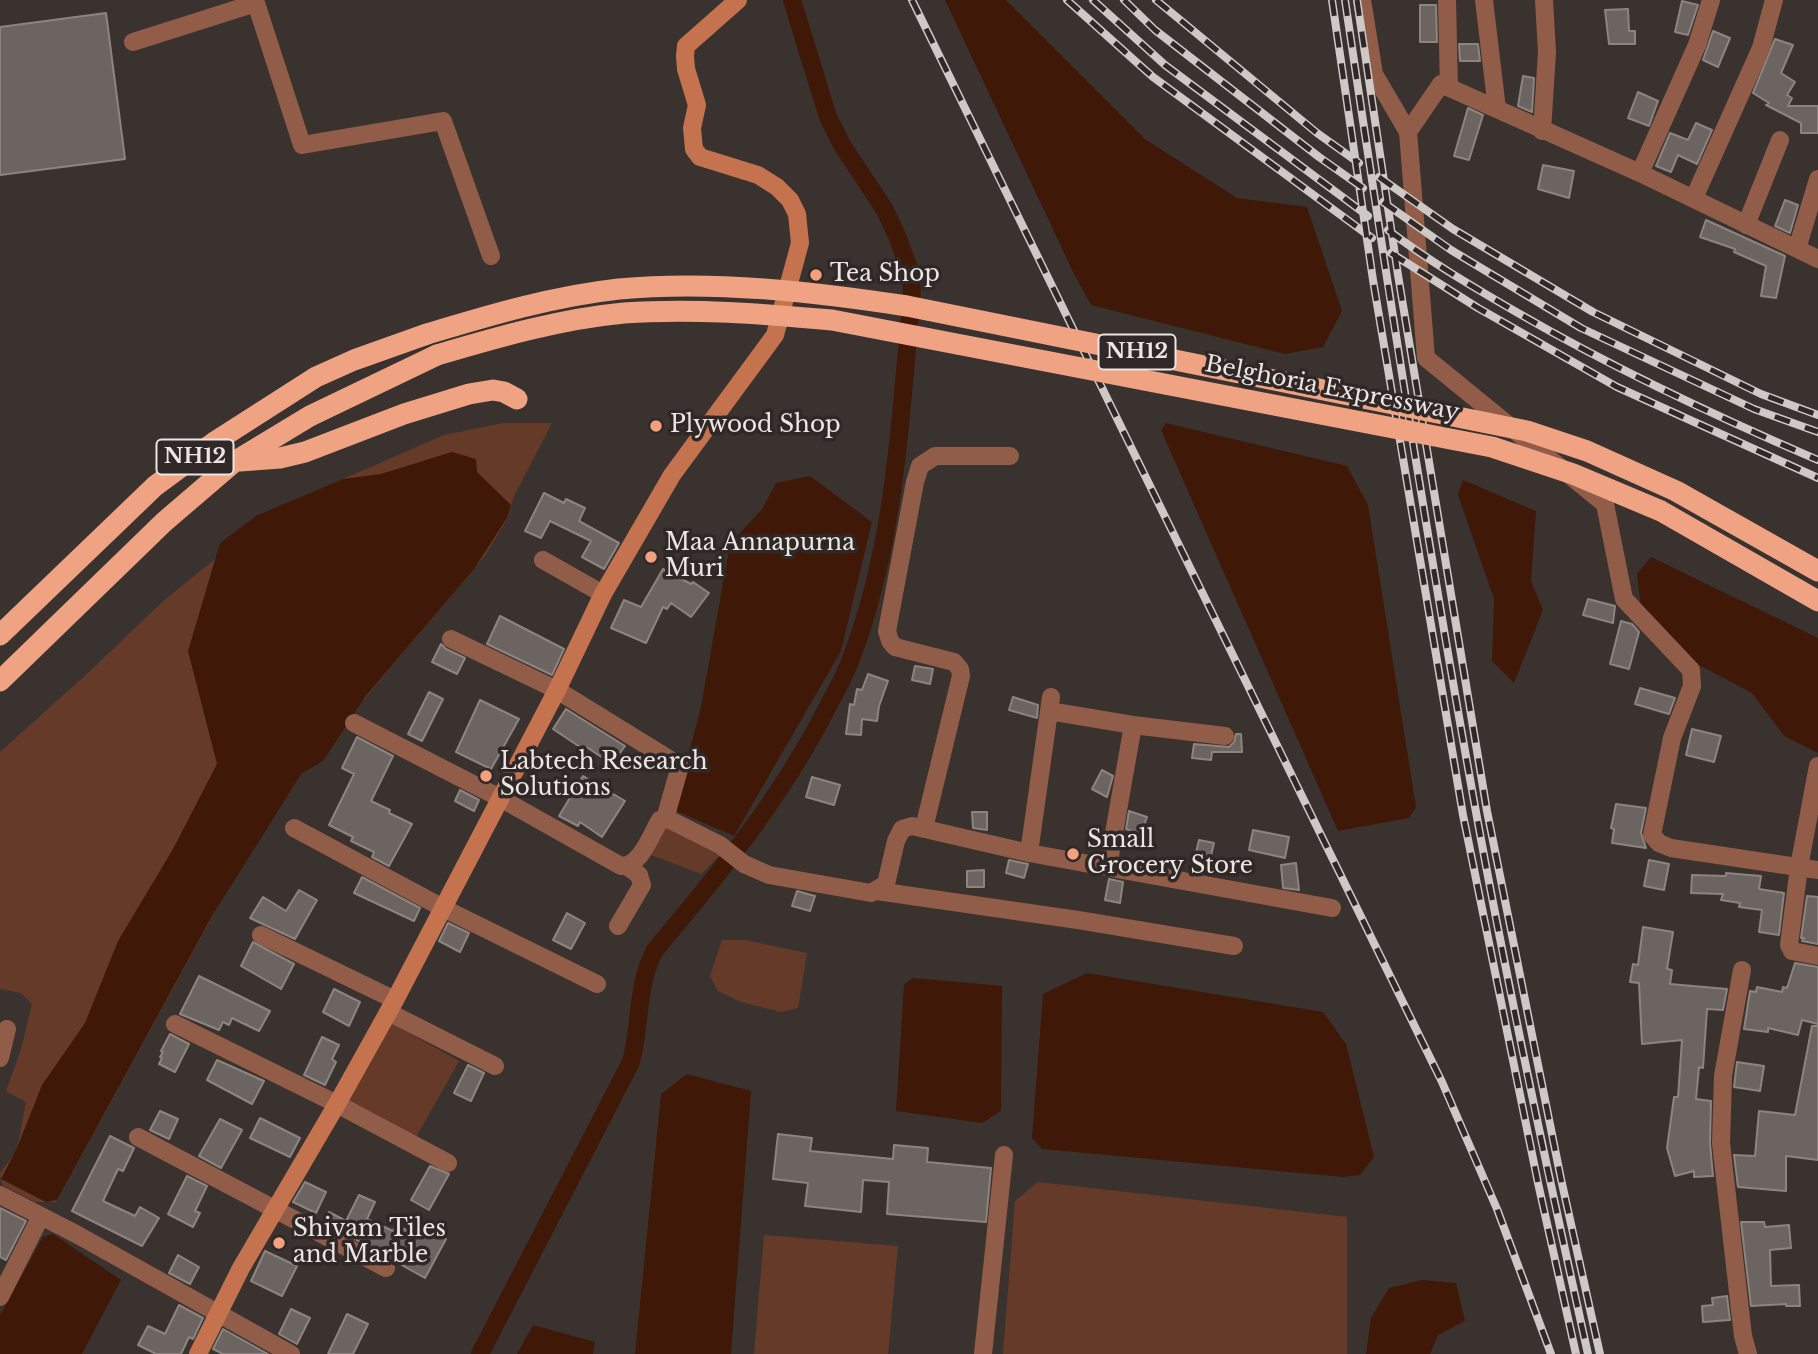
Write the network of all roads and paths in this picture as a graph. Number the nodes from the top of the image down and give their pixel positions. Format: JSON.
{"nodes":[{"id":1,"x":738,"y":0,"type":"edge"},
{"id":2,"x":1362,"y":0,"type":"edge"},
{"id":3,"x":1447,"y":0,"type":"edge"},
{"id":4,"x":1484,"y":0,"type":"edge"},
{"id":5,"x":1544,"y":0,"type":"edge"},
{"id":6,"x":1711,"y":0,"type":"edge"},
{"id":7,"x":1774,"y":0,"type":"edge"},
{"id":8,"x":133,"y":42,"type":"dead end"},
{"id":9,"x":1449,"y":88,"type":"junction"},
{"id":10,"x":1497,"y":109,"type":"junction"},
{"id":11,"x":1542,"y":131,"type":"junction"},
{"id":12,"x":1408,"y":132,"type":"junction"},
{"id":13,"x":1780,"y":140,"type":"dead end"},
{"id":14,"x":1640,"y":173,"type":"junction"},
{"id":15,"x":1818,"y":179,"type":"edge"},
{"id":16,"x":1694,"y":198,"type":"junction"},
{"id":17,"x":1746,"y":225,"type":"junction"},
{"id":18,"x":1797,"y":249,"type":"junction"},
{"id":19,"x":491,"y":256,"type":"dead end"},
{"id":20,"x":1818,"y":259,"type":"edge"},
{"id":21,"x":517,"y":399,"type":"dead end"},
{"id":22,"x":1010,"y":456,"type":"dead end"},
{"id":23,"x":234,"y":462,"type":"junction"},
{"id":24,"x":543,"y":560,"type":"dead end"},
{"id":25,"x":1818,"y":571,"type":"edge"},
{"id":26,"x":603,"y":594,"type":"junction"},
{"id":27,"x":1818,"y":601,"type":"edge"},
{"id":28,"x":0,"y":635,"type":"edge"},
{"id":29,"x":451,"y":639,"type":"dead end"},
{"id":30,"x":5,"y":668,"type":"edge"},
{"id":31,"x":558,"y":690,"type":"junction"},
{"id":32,"x":354,"y":723,"type":"dead end"},
{"id":33,"x":1133,"y":725,"type":"junction"},
{"id":34,"x":1225,"y":736,"type":"dead end"},
{"id":35,"x":1818,"y":766,"type":"edge"},
{"id":36,"x":500,"y":798,"type":"junction"},
{"id":37,"x":665,"y":819,"type":"junction"},
{"id":38,"x":294,"y":828,"type":"dead end"},
{"id":39,"x":924,"y":828,"type":"junction"},
{"id":40,"x":1029,"y":853,"type":"junction"},
{"id":41,"x":628,"y":867,"type":"junction"},
{"id":42,"x":1108,"y":867,"type":"junction"},
{"id":43,"x":1799,"y":867,"type":"junction"},
{"id":44,"x":1818,"y":870,"type":"edge"},
{"id":45,"x":877,"y":891,"type":"junction"},
{"id":46,"x":443,"y":908,"type":"junction"},
{"id":47,"x":1332,"y":908,"type":"dead end"},
{"id":48,"x":618,"y":926,"type":"dead end"},
{"id":49,"x":261,"y":935,"type":"dead end"},
{"id":50,"x":1234,"y":946,"type":"dead end"},
{"id":51,"x":1818,"y":956,"type":"edge"},
{"id":52,"x":1742,"y":970,"type":"dead end"},
{"id":53,"x":597,"y":985,"type":"dead end"},
{"id":54,"x":392,"y":1006,"type":"junction"},
{"id":55,"x":175,"y":1024,"type":"dead end"},
{"id":56,"x":8,"y":1029,"type":"dead end"},
{"id":57,"x":0,"y":1058,"type":"edge"},
{"id":58,"x":495,"y":1066,"type":"dead end"},
{"id":59,"x":337,"y":1104,"type":"junction"},
{"id":60,"x":138,"y":1137,"type":"dead end"},
{"id":61,"x":1004,"y":1155,"type":"dead end"},
{"id":62,"x":448,"y":1163,"type":"dead end"},
{"id":63,"x":0,"y":1195,"type":"edge"},
{"id":64,"x":274,"y":1210,"type":"junction"},
{"id":65,"x":41,"y":1216,"type":"junction"},
{"id":66,"x":386,"y":1268,"type":"dead end"},
{"id":67,"x":0,"y":1297,"type":"edge"},
{"id":68,"x":219,"y":1315,"type":"junction"},
{"id":69,"x":198,"y":1354,"type":"edge"},
{"id":70,"x":291,"y":1354,"type":"edge"},
{"id":71,"x":983,"y":1354,"type":"edge"},
{"id":72,"x":1748,"y":1354,"type":"edge"}],
"edges":[{"from":1,"to":26,"type":"street"},
{"from":2,"to":12,"type":"street"},
{"from":3,"to":9,"type":"street"},
{"from":4,"to":10,"type":"street"},
{"from":5,"to":11,"type":"street"},
{"from":6,"to":14,"type":"street"},
{"from":7,"to":16,"type":"street"},
{"from":8,"to":19,"type":"street"},
{"from":9,"to":10,"type":"street"},
{"from":9,"to":12,"type":"street"},
{"from":10,"to":11,"type":"street"},
{"from":11,"to":14,"type":"street"},
{"from":12,"to":43,"type":"street"},
{"from":13,"to":17,"type":"street"},
{"from":14,"to":16,"type":"street"},
{"from":15,"to":18,"type":"street"},
{"from":16,"to":17,"type":"street"},
{"from":17,"to":18,"type":"street"},
{"from":18,"to":20,"type":"street"},
{"from":21,"to":23,"type":"highway"},
{"from":22,"to":39,"type":"street"},
{"from":23,"to":27,"type":"highway","name":"Belghoria Expressway","number":"NH12","bridge":true},
{"from":23,"to":30,"type":"highway","name":"Belghoria Expressway","number":"NH12"},
{"from":24,"to":26,"type":"street"},
{"from":25,"to":28,"type":"highway","name":"Belghoria Expressway","number":"NH12","bridge":true},
{"from":26,"to":31,"type":"street"},
{"from":29,"to":31,"type":"street"},
{"from":31,"to":36,"type":"street"},
{"from":31,"to":37,"type":"street"},
{"from":32,"to":36,"type":"street"},
{"from":33,"to":34,"type":"street"},
{"from":33,"to":40,"type":"street"},
{"from":33,"to":42,"type":"street"},
{"from":35,"to":43,"type":"street"},
{"from":36,"to":41,"type":"street"},
{"from":36,"to":46,"type":"street"},
{"from":37,"to":41,"type":"street"},
{"from":37,"to":45,"type":"street"},
{"from":38,"to":46,"type":"street"},
{"from":39,"to":40,"type":"street"},
{"from":39,"to":45,"type":"street"},
{"from":40,"to":42,"type":"street"},
{"from":41,"to":48,"type":"street"},
{"from":42,"to":47,"type":"street"},
{"from":43,"to":44,"type":"street"},
{"from":43,"to":51,"type":"street"},
{"from":45,"to":50,"type":"street"},
{"from":46,"to":53,"type":"street"},
{"from":46,"to":54,"type":"street"},
{"from":49,"to":54,"type":"street"},
{"from":52,"to":72,"type":"street"},
{"from":54,"to":58,"type":"street"},
{"from":54,"to":59,"type":"street"},
{"from":55,"to":59,"type":"street"},
{"from":56,"to":57,"type":"street"},
{"from":59,"to":62,"type":"street"},
{"from":59,"to":64,"type":"street"},
{"from":60,"to":64,"type":"street"},
{"from":61,"to":71,"type":"street"},
{"from":63,"to":65,"type":"street"},
{"from":64,"to":66,"type":"street"},
{"from":64,"to":68,"type":"street"},
{"from":65,"to":67,"type":"street"},
{"from":65,"to":68,"type":"street"},
{"from":68,"to":69,"type":"street"},
{"from":68,"to":70,"type":"street"}]}
